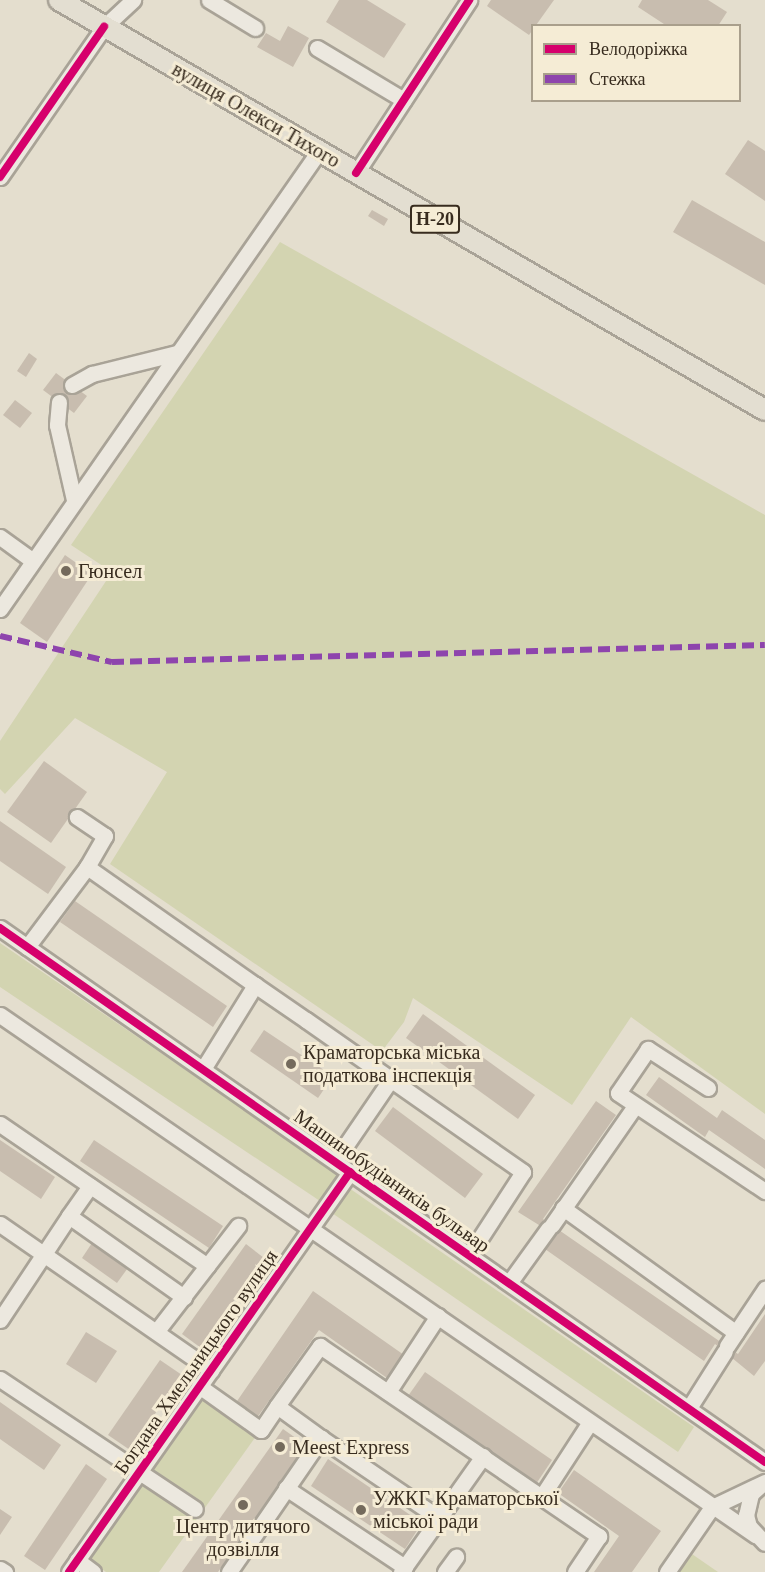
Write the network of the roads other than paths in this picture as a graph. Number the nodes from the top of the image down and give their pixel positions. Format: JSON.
{"nodes":[{"id":1,"x":58,"y":0,"type":"edge"},
{"id":2,"x":133,"y":0,"type":"edge"},
{"id":3,"x":209,"y":0,"type":"edge"},
{"id":4,"x":469,"y":0,"type":"edge"},
{"id":5,"x":104,"y":27,"type":"junction"},
{"id":6,"x":255,"y":28,"type":"dead end"},
{"id":7,"x":317,"y":48,"type":"dead end"},
{"id":8,"x":404,"y":100,"type":"junction"},
{"id":9,"x":319,"y":151,"type":"junction"},
{"id":10,"x":356,"y":173,"type":"junction"},
{"id":11,"x":0,"y":177,"type":"edge"},
{"id":12,"x":177,"y":353,"type":"junction"},
{"id":13,"x":72,"y":385,"type":"dead end"},
{"id":14,"x":59,"y":402,"type":"dead end"},
{"id":15,"x":765,"y":410,"type":"edge"},
{"id":16,"x":74,"y":500,"type":"junction"},
{"id":17,"x":0,"y":537,"type":"edge"},
{"id":18,"x":32,"y":560,"type":"junction"},
{"id":19,"x":0,"y":609,"type":"edge"},
{"id":20,"x":77,"y":817,"type":"dead end"},
{"id":21,"x":87,"y":867,"type":"junction"},
{"id":22,"x":0,"y":928,"type":"edge"},
{"id":23,"x":27,"y":947,"type":"junction"},
{"id":24,"x":255,"y":985,"type":"junction"},
{"id":25,"x":0,"y":1015,"type":"edge"},
{"id":26,"x":203,"y":1070,"type":"junction"},
{"id":27,"x":391,"y":1079,"type":"junction"},
{"id":28,"x":708,"y":1088,"type":"dead end"},
{"id":29,"x":635,"y":1106,"type":"junction"},
{"id":30,"x":0,"y":1124,"type":"edge"},
{"id":31,"x":335,"y":1161,"type":"junction"},
{"id":32,"x":350,"y":1172,"type":"junction"},
{"id":33,"x":90,"y":1186,"type":"junction"},
{"id":34,"x":765,"y":1191,"type":"edge"},
{"id":35,"x":563,"y":1208,"type":"junction"},
{"id":36,"x":69,"y":1216,"type":"junction"},
{"id":37,"x":0,"y":1224,"type":"edge"},
{"id":38,"x":238,"y":1226,"type":"dead end"},
{"id":39,"x":311,"y":1228,"type":"junction"},
{"id":40,"x":43,"y":1253,"type":"junction"},
{"id":41,"x":469,"y":1255,"type":"junction"},
{"id":42,"x":207,"y":1266,"type":"junction"},
{"id":43,"x":509,"y":1282,"type":"junction"},
{"id":44,"x":765,"y":1289,"type":"edge"},
{"id":45,"x":184,"y":1297,"type":"junction"},
{"id":46,"x":438,"y":1316,"type":"junction"},
{"id":47,"x":0,"y":1320,"type":"edge"},
{"id":48,"x":156,"y":1332,"type":"junction"},
{"id":49,"x":729,"y":1344,"type":"junction"},
{"id":50,"x":211,"y":1370,"type":"junction"},
{"id":51,"x":0,"y":1379,"type":"edge"},
{"id":52,"x":199,"y":1386,"type":"junction"},
{"id":53,"x":388,"y":1392,"type":"junction"},
{"id":54,"x":277,"y":1406,"type":"junction"},
{"id":55,"x":689,"y":1408,"type":"junction"},
{"id":56,"x":590,"y":1422,"type":"junction"},
{"id":57,"x":321,"y":1438,"type":"junction"},
{"id":58,"x":483,"y":1456,"type":"junction"},
{"id":59,"x":765,"y":1462,"type":"edge"},
{"id":60,"x":140,"y":1471,"type":"junction"},
{"id":61,"x":765,"y":1482,"type":"edge"},
{"id":62,"x":286,"y":1488,"type":"junction"},
{"id":63,"x":542,"y":1496,"type":"junction"},
{"id":64,"x":712,"y":1507,"type":"junction"},
{"id":65,"x":195,"y":1509,"type":"dead end"},
{"id":66,"x":439,"y":1518,"type":"junction"},
{"id":67,"x":762,"y":1541,"type":"edge"},
{"id":68,"x":456,"y":1557,"type":"dead end"},
{"id":69,"x":73,"y":1566,"type":"edge"},
{"id":70,"x":0,"y":1569,"type":"edge"},
{"id":71,"x":403,"y":1569,"type":"edge"},
{"id":72,"x":4,"y":1572,"type":"edge"},
{"id":73,"x":93,"y":1572,"type":"edge"},
{"id":74,"x":229,"y":1572,"type":"edge"},
{"id":75,"x":445,"y":1572,"type":"edge"},
{"id":76,"x":575,"y":1572,"type":"edge"},
{"id":77,"x":667,"y":1572,"type":"edge"}],
"edges":[{"from":1,"to":5,"type":"main road","name":"вулиця Олекси Тихого","number":"Н-20"},
{"from":2,"to":5,"type":"street"},
{"from":3,"to":6,"type":"street"},
{"from":4,"to":8,"type":"street"},
{"from":5,"to":9,"type":"main road","name":"вулиця Олекси Тихого","number":"Н-20"},
{"from":5,"to":11,"type":"street"},
{"from":7,"to":8,"type":"street"},
{"from":8,"to":10,"type":"street"},
{"from":9,"to":10,"type":"main road","name":"вулиця Олекси Тихого","number":"Н-20"},
{"from":9,"to":12,"type":"street"},
{"from":10,"to":15,"type":"main road","name":"вулиця Олекси Тихого","number":"Н-20"},
{"from":12,"to":13,"type":"street"},
{"from":12,"to":16,"type":"street"},
{"from":14,"to":16,"type":"street"},
{"from":16,"to":18,"type":"street"},
{"from":17,"to":18,"type":"street"},
{"from":18,"to":19,"type":"street"},
{"from":20,"to":21,"type":"street"},
{"from":21,"to":23,"type":"street"},
{"from":21,"to":24,"type":"street"},
{"from":22,"to":23,"type":"street","name":"Машинобудівників бульвар"},
{"from":23,"to":26,"type":"street","name":"Машинобудівників бульвар"},
{"from":24,"to":26,"type":"street"},
{"from":24,"to":27,"type":"street"},
{"from":25,"to":39,"type":"street"},
{"from":26,"to":31,"type":"street","name":"Машинобудівників бульвар"},
{"from":27,"to":31,"type":"street"},
{"from":27,"to":41,"type":"street"},
{"from":28,"to":29,"type":"street"},
{"from":29,"to":34,"type":"street"},
{"from":29,"to":35,"type":"street"},
{"from":30,"to":33,"type":"street"},
{"from":31,"to":32,"type":"street","name":"Машинобудівників бульвар"},
{"from":32,"to":39,"type":"street","name":"Богдана Хмельницького вулиця"},
{"from":32,"to":41,"type":"street","name":"Машинобудівників бульвар"},
{"from":33,"to":36,"type":"street"},
{"from":33,"to":42,"type":"street"},
{"from":35,"to":43,"type":"street"},
{"from":35,"to":49,"type":"street"},
{"from":36,"to":40,"type":"street"},
{"from":36,"to":45,"type":"street"},
{"from":37,"to":40,"type":"street"},
{"from":38,"to":42,"type":"street"},
{"from":39,"to":46,"type":"street"},
{"from":39,"to":50,"type":"street","name":"Богдана Хмельницького вулиця"},
{"from":40,"to":47,"type":"street"},
{"from":40,"to":48,"type":"street"},
{"from":41,"to":43,"type":"street","name":"Машинобудівників бульвар"},
{"from":42,"to":45,"type":"street"},
{"from":43,"to":55,"type":"street","name":"Машинобудівників бульвар"},
{"from":44,"to":49,"type":"street"},
{"from":45,"to":48,"type":"street"},
{"from":46,"to":53,"type":"street"},
{"from":46,"to":56,"type":"street"},
{"from":48,"to":50,"type":"street"},
{"from":49,"to":55,"type":"street"},
{"from":50,"to":52,"type":"street","name":"Богдана Хмельницького вулиця"},
{"from":51,"to":60,"type":"street"},
{"from":52,"to":54,"type":"street"},
{"from":52,"to":60,"type":"street","name":"Богдана Хмельницького вулиця"},
{"from":53,"to":54,"type":"street"},
{"from":53,"to":58,"type":"street"},
{"from":54,"to":57,"type":"street"},
{"from":55,"to":59,"type":"street","name":"Машинобудівників бульвар"},
{"from":56,"to":63,"type":"street"},
{"from":56,"to":64,"type":"street"},
{"from":57,"to":62,"type":"street"},
{"from":57,"to":66,"type":"street"},
{"from":58,"to":63,"type":"street"},
{"from":58,"to":66,"type":"street"},
{"from":60,"to":65,"type":"street"},
{"from":60,"to":69,"type":"street","name":"Богдана Хмельницького вулиця"},
{"from":61,"to":64,"type":"street"},
{"from":61,"to":67,"type":"street"},
{"from":62,"to":71,"type":"street"},
{"from":62,"to":74,"type":"street"},
{"from":63,"to":76,"type":"street"},
{"from":64,"to":67,"type":"street"},
{"from":64,"to":77,"type":"street"},
{"from":66,"to":71,"type":"street"},
{"from":68,"to":75,"type":"street"},
{"from":69,"to":73,"type":"street"},
{"from":70,"to":72,"type":"street"}]}
